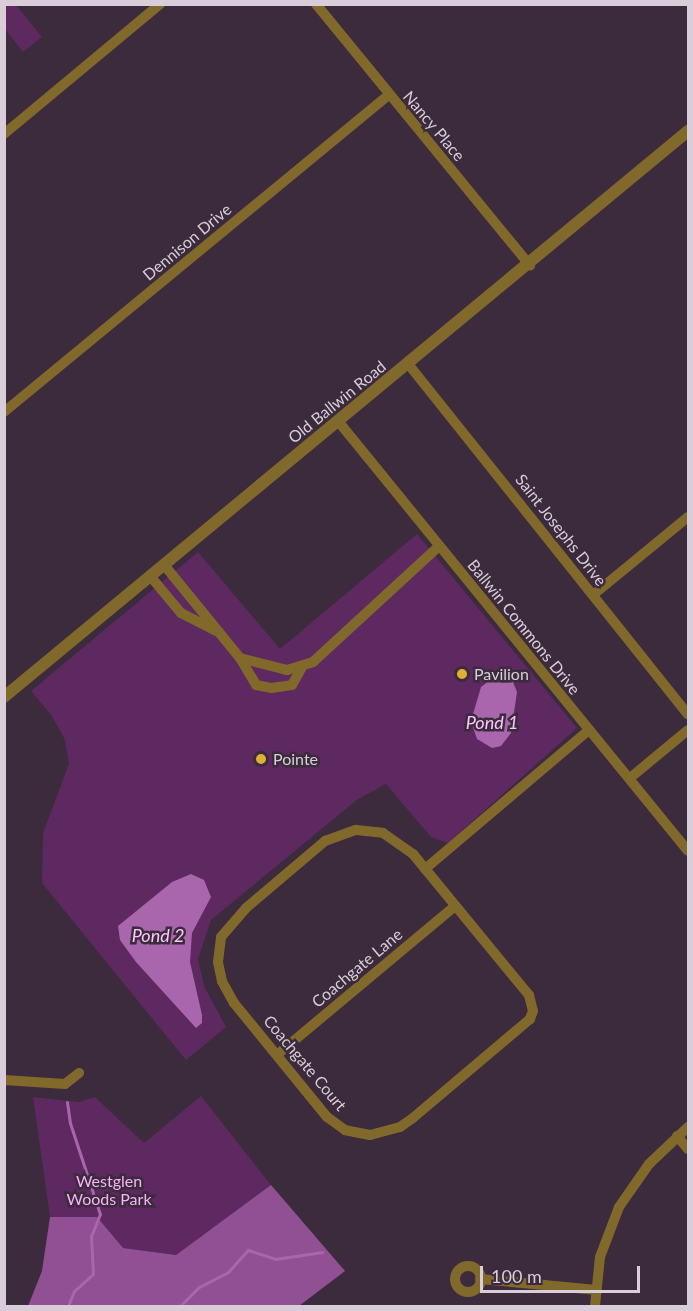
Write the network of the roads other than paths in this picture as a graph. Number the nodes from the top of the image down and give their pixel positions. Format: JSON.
{"nodes":[{"id":1,"x":160,"y":4,"type":"edge"},
{"id":2,"x":316,"y":4,"type":"edge"},
{"id":3,"x":389,"y":95,"type":"junction"},
{"id":4,"x":688,"y":131,"type":"edge"},
{"id":5,"x":4,"y":134,"type":"edge"},
{"id":6,"x":530,"y":265,"type":"junction"},
{"id":7,"x":409,"y":364,"type":"junction"},
{"id":8,"x":4,"y":412,"type":"edge"},
{"id":9,"x":338,"y":421,"type":"junction"},
{"id":10,"x":688,"y":517,"type":"edge"},
{"id":11,"x":439,"y":546,"type":"junction"},
{"id":12,"x":165,"y":566,"type":"junction"},
{"id":13,"x":151,"y":577,"type":"junction"},
{"id":14,"x":593,"y":595,"type":"junction"},
{"id":15,"x":219,"y":632,"type":"junction"},
{"id":16,"x":240,"y":658,"type":"junction"},
{"id":17,"x":302,"y":667,"type":"junction"},
{"id":18,"x":4,"y":697,"type":"edge"},
{"id":19,"x":688,"y":714,"type":"edge"},
{"id":20,"x":589,"y":730,"type":"junction"},
{"id":21,"x":688,"y":730,"type":"edge"},
{"id":22,"x":630,"y":778,"type":"junction"},
{"id":23,"x":688,"y":851,"type":"edge"},
{"id":24,"x":425,"y":869,"type":"junction"},
{"id":25,"x":455,"y":906,"type":"junction"},
{"id":26,"x":278,"y":1054,"type":"junction"},
{"id":27,"x":79,"y":1073,"type":"dead end"},
{"id":28,"x":4,"y":1080,"type":"edge"},
{"id":29,"x":688,"y":1127,"type":"edge"},
{"id":30,"x":677,"y":1136,"type":"junction"},
{"id":31,"x":688,"y":1149,"type":"edge"},
{"id":32,"x":480,"y":1279,"type":"dead end"},
{"id":33,"x":596,"y":1290,"type":"junction"},
{"id":34,"x":595,"y":1306,"type":"edge"}],
"edges":[{"from":1,"to":5,"type":"street"},
{"from":2,"to":3,"type":"street","name":"Nancy Place"},
{"from":3,"to":6,"type":"street","name":"Nancy Place"},
{"from":3,"to":8,"type":"street","name":"Dennison Drive"},
{"from":4,"to":6,"type":"street","name":"Old Ballwin Road"},
{"from":6,"to":7,"type":"street","name":"Old Ballwin Road"},
{"from":7,"to":9,"type":"street","name":"Old Ballwin Road"},
{"from":7,"to":14,"type":"street","name":"Saint Josephs Drive"},
{"from":9,"to":11,"type":"street","name":"Ballwin Commons Drive"},
{"from":9,"to":12,"type":"street","name":"Old Ballwin Road"},
{"from":10,"to":14,"type":"street"},
{"from":11,"to":17,"type":"street"},
{"from":11,"to":20,"type":"street","name":"Ballwin Commons Drive"},
{"from":12,"to":13,"type":"street","name":"Old Ballwin Road"},
{"from":12,"to":15,"type":"street"},
{"from":13,"to":15,"type":"street"},
{"from":13,"to":18,"type":"street","name":"Old Ballwin Road"},
{"from":14,"to":19,"type":"street","name":"Saint Josephs Drive"},
{"from":15,"to":16,"type":"street"},
{"from":16,"to":17,"type":"street"},
{"from":16,"to":17,"type":"street"},
{"from":20,"to":22,"type":"street","name":"Ballwin Commons Drive"},
{"from":20,"to":24,"type":"street"},
{"from":21,"to":22,"type":"street"},
{"from":22,"to":23,"type":"street","name":"Ballwin Commons Drive"},
{"from":24,"to":25,"type":"street","name":"Coachgate Court"},
{"from":24,"to":26,"type":"street","name":"Coachgate Court"},
{"from":25,"to":26,"type":"street","name":"Coachgate Lane"},
{"from":25,"to":26,"type":"street","name":"Coachgate Court"},
{"from":27,"to":28,"type":"street"},
{"from":29,"to":30,"type":"street"},
{"from":30,"to":31,"type":"street"},
{"from":30,"to":33,"type":"street"},
{"from":32,"to":33,"type":"street"},
{"from":33,"to":34,"type":"street"}]}
